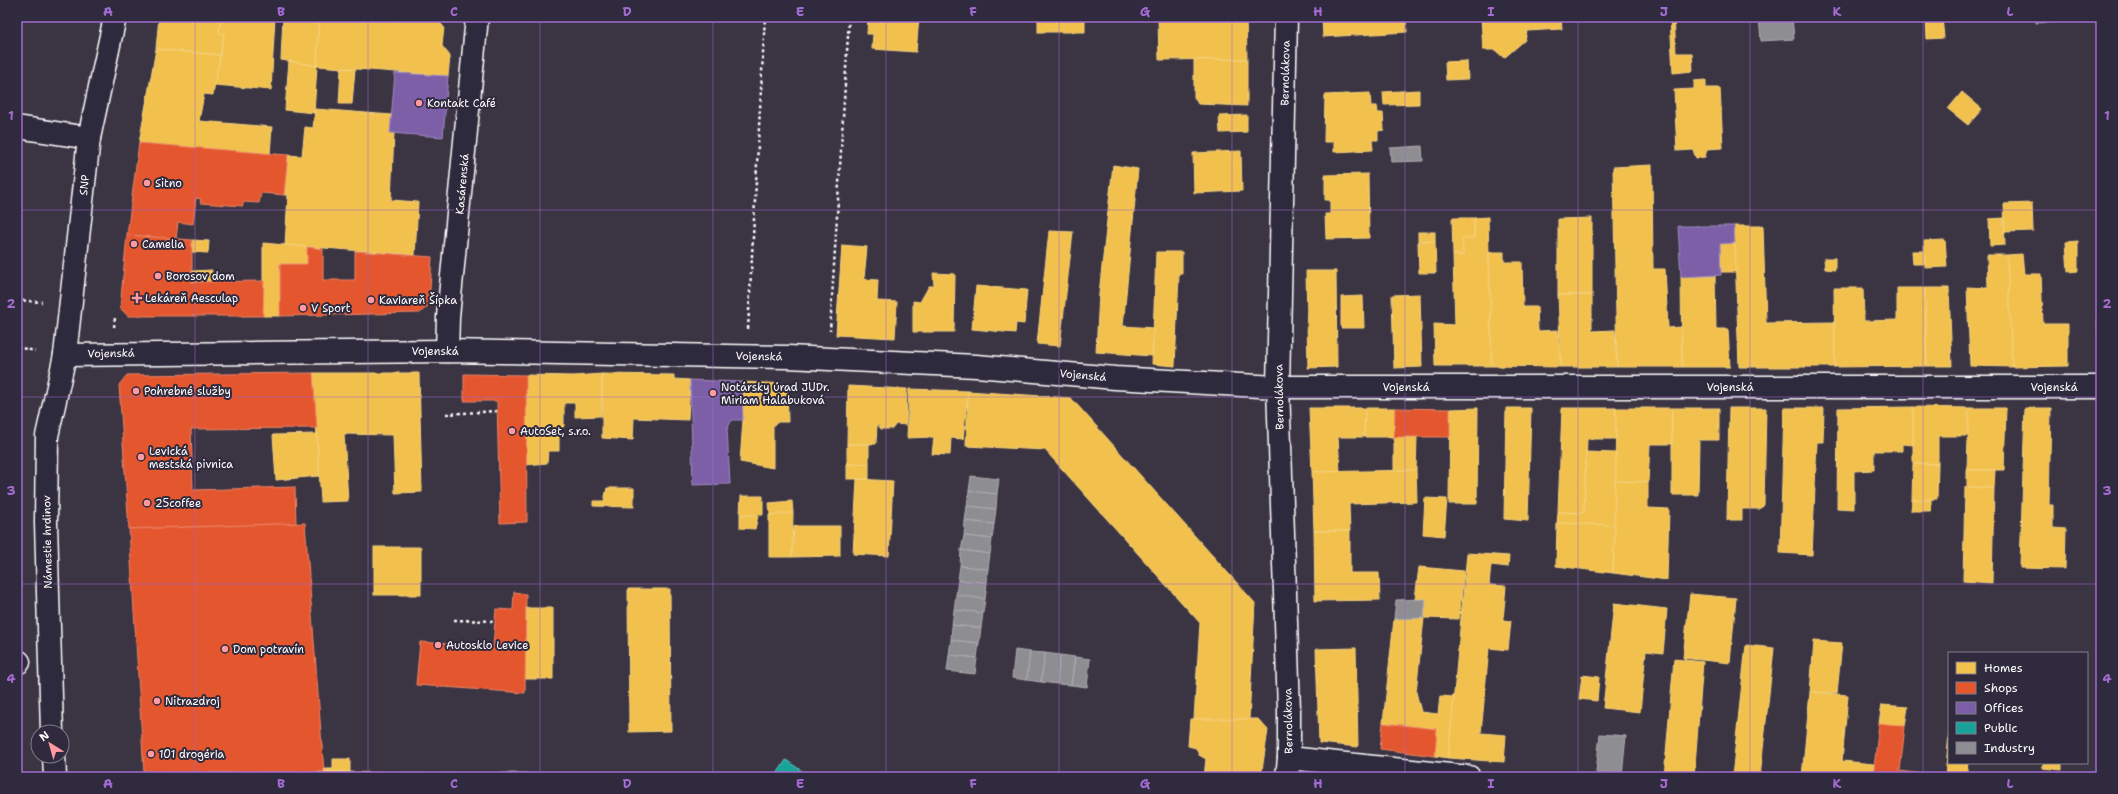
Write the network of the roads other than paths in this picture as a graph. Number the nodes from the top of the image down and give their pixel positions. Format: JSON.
{"nodes":[{"id":1,"x":115,"y":17,"type":"edge"},
{"id":2,"x":477,"y":17,"type":"edge"},
{"id":3,"x":1286,"y":17,"type":"edge"},
{"id":4,"x":17,"y":127,"type":"edge"},
{"id":5,"x":89,"y":138,"type":"junction"},
{"id":6,"x":447,"y":351,"type":"junction"},
{"id":7,"x":65,"y":355,"type":"junction"},
{"id":8,"x":1278,"y":387,"type":"junction"},
{"id":9,"x":2101,"y":387,"type":"edge"},
{"id":10,"x":52,"y":724,"type":"edge"},
{"id":11,"x":54,"y":764,"type":"edge"},
{"id":12,"x":1288,"y":767,"type":"edge"},
{"id":13,"x":55,"y":777,"type":"edge"},
{"id":14,"x":1469,"y":777,"type":"edge"}],
"edges":[{"from":1,"to":5,"type":"street","name":"SNP"},
{"from":2,"to":6,"type":"street","name":"Kasárenská"},
{"from":3,"to":8,"type":"street","name":"Bernolákova"},
{"from":4,"to":5,"type":"street"},
{"from":5,"to":7,"type":"street","name":"SNP"},
{"from":6,"to":7,"type":"street","name":"Vojenská"},
{"from":6,"to":8,"type":"street","name":"Vojenská"},
{"from":7,"to":10,"type":"street","name":"Námestie hrdinov"},
{"from":8,"to":9,"type":"street","name":"Vojenská"},
{"from":8,"to":12,"type":"street","name":"Bernolákova"},
{"from":11,"to":13,"type":"street"},
{"from":12,"to":14,"type":"street"}]}
